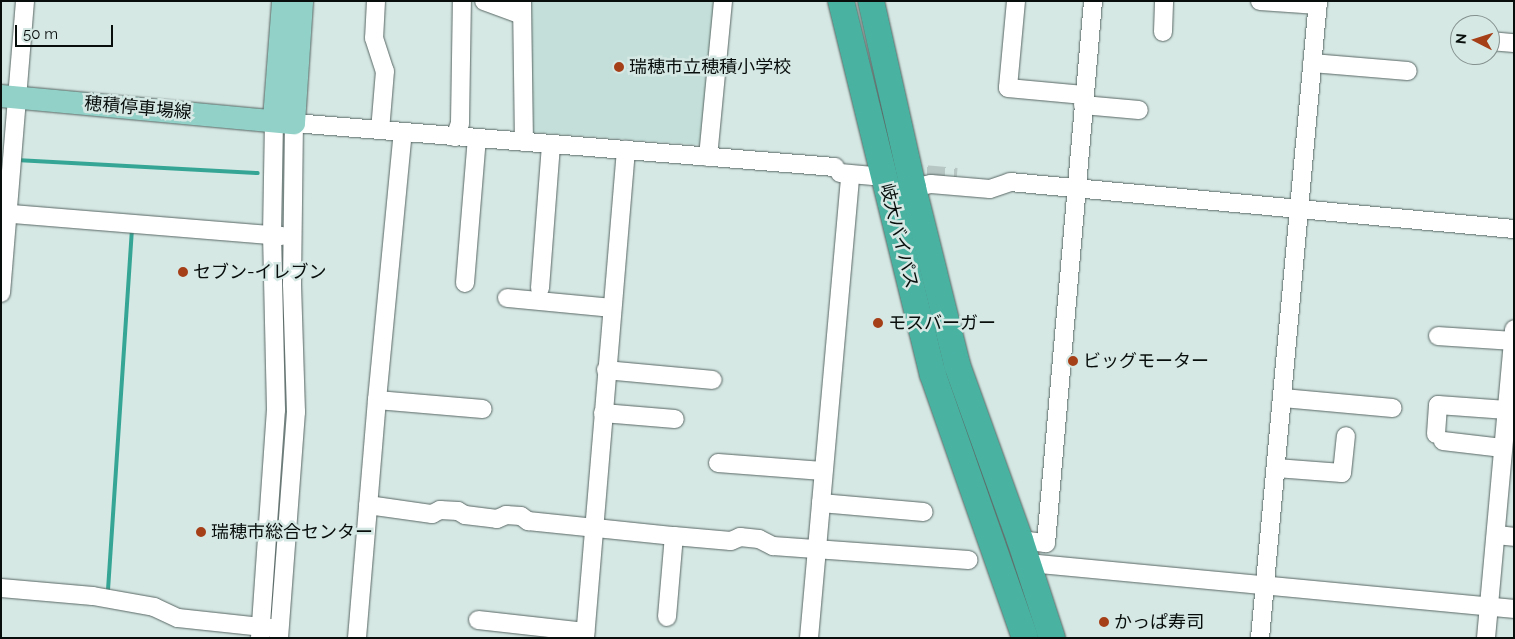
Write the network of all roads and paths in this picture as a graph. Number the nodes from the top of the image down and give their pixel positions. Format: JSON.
{"nodes":[{"id":1,"x":25,"y":1,"type":"edge"},
{"id":2,"x":283,"y":1,"type":"edge"},
{"id":3,"x":302,"y":1,"type":"edge"},
{"id":4,"x":376,"y":1,"type":"edge"},
{"id":5,"x":462,"y":1,"type":"edge"},
{"id":6,"x":484,"y":1,"type":"edge"},
{"id":7,"x":723,"y":1,"type":"edge"},
{"id":8,"x":841,"y":1,"type":"edge"},
{"id":9,"x":871,"y":1,"type":"edge"},
{"id":10,"x":1016,"y":1,"type":"edge"},
{"id":11,"x":1093,"y":1,"type":"edge"},
{"id":12,"x":1164,"y":1,"type":"edge"},
{"id":13,"x":1260,"y":1,"type":"edge"},
{"id":14,"x":1318,"y":3,"type":"edge"},
{"id":15,"x":522,"y":8,"type":"edge"},
{"id":16,"x":1163,"y":32,"type":"dead end"},
{"id":17,"x":1500,"y":41,"type":"edge"},
{"id":18,"x":1514,"y":43,"type":"edge"},
{"id":19,"x":1312,"y":63,"type":"junction"},
{"id":20,"x":1408,"y":71,"type":"dead end"},
{"id":21,"x":10,"y":97,"type":"edge"},
{"id":22,"x":1084,"y":100,"type":"junction"},
{"id":23,"x":1139,"y":110,"type":"dead end"},
{"id":24,"x":284,"y":121,"type":"junction"},
{"id":25,"x":380,"y":130,"type":"junction"},
{"id":26,"x":403,"y":132,"type":"junction"},
{"id":27,"x":456,"y":136,"type":"junction"},
{"id":28,"x":477,"y":138,"type":"junction"},
{"id":29,"x":524,"y":142,"type":"junction"},
{"id":30,"x":551,"y":144,"type":"junction"},
{"id":31,"x":626,"y":150,"type":"junction"},
{"id":32,"x":708,"y":156,"type":"junction"},
{"id":33,"x":791,"y":163,"type":"junction"},
{"id":34,"x":835,"y":167,"type":"dead end"},
{"id":35,"x":850,"y":176,"type":"junction"},
{"id":36,"x":884,"y":176,"type":"junction"},
{"id":37,"x":957,"y":177,"type":"tunnel mouth"},
{"id":38,"x":1010,"y":182,"type":"junction"},
{"id":39,"x":913,"y":188,"type":"junction"},
{"id":40,"x":1076,"y":189,"type":"junction"},
{"id":41,"x":1298,"y":210,"type":"junction"},
{"id":42,"x":4,"y":214,"type":"edge"},
{"id":43,"x":1514,"y":229,"type":"edge"},
{"id":44,"x":272,"y":235,"type":"junction"},
{"id":45,"x":293,"y":236,"type":"junction"},
{"id":46,"x":465,"y":283,"type":"dead end"},
{"id":47,"x":540,"y":288,"type":"dead end"},
{"id":48,"x":1,"y":293,"type":"edge"},
{"id":49,"x":507,"y":298,"type":"dead end"},
{"id":50,"x":612,"y":308,"type":"junction"},
{"id":51,"x":1513,"y":335,"type":"edge"},
{"id":52,"x":1438,"y":336,"type":"dead end"},
{"id":53,"x":606,"y":370,"type":"junction"},
{"id":54,"x":713,"y":380,"type":"dead end"},
{"id":55,"x":1283,"y":398,"type":"junction"},
{"id":56,"x":377,"y":400,"type":"junction"},
{"id":57,"x":482,"y":408,"type":"dead end"},
{"id":58,"x":1393,"y":408,"type":"dead end"},
{"id":59,"x":1507,"y":410,"type":"junction"},
{"id":60,"x":603,"y":413,"type":"junction"},
{"id":61,"x":675,"y":419,"type":"dead end"},
{"id":62,"x":1346,"y":436,"type":"dead end"},
{"id":63,"x":1507,"y":442,"type":"edge"},
{"id":64,"x":718,"y":462,"type":"dead end"},
{"id":65,"x":1276,"y":468,"type":"junction"},
{"id":66,"x":823,"y":471,"type":"junction"},
{"id":67,"x":821,"y":503,"type":"junction"},
{"id":68,"x":368,"y":505,"type":"junction"},
{"id":69,"x":924,"y":512,"type":"dead end"},
{"id":70,"x":594,"y":528,"type":"junction"},
{"id":71,"x":674,"y":536,"type":"junction"},
{"id":72,"x":1496,"y":536,"type":"junction"},
{"id":73,"x":1514,"y":537,"type":"edge"},
{"id":74,"x":817,"y":549,"type":"junction"},
{"id":75,"x":1024,"y":552,"type":"junction"},
{"id":76,"x":968,"y":560,"type":"dead end"},
{"id":77,"x":1265,"y":585,"type":"junction"},
{"id":78,"x":1,"y":588,"type":"edge"},
{"id":79,"x":1490,"y":606,"type":"junction"},
{"id":80,"x":1514,"y":608,"type":"edge"},
{"id":81,"x":667,"y":616,"type":"dead end"},
{"id":82,"x":478,"y":620,"type":"dead end"},
{"id":83,"x":260,"y":632,"type":"edge"},
{"id":84,"x":280,"y":633,"type":"edge"},
{"id":85,"x":585,"y":635,"type":"edge"},
{"id":86,"x":357,"y":638,"type":"edge"},
{"id":87,"x":809,"y":638,"type":"edge"},
{"id":88,"x":1024,"y":638,"type":"edge"},
{"id":89,"x":1052,"y":638,"type":"edge"},
{"id":90,"x":1260,"y":638,"type":"edge"},
{"id":91,"x":1486,"y":638,"type":"edge"}],
"edges":[{"from":1,"to":21,"type":"street"},
{"from":2,"to":24,"type":"main road"},
{"from":3,"to":24,"type":"main road"},
{"from":4,"to":25,"type":"street"},
{"from":5,"to":27,"type":"street"},
{"from":6,"to":15,"type":"street"},
{"from":7,"to":32,"type":"street"},
{"from":8,"to":36,"type":"highway","name":"岐大バイパス"},
{"from":9,"to":39,"type":"highway","name":"岐大バイパス"},
{"from":10,"to":22,"type":"street"},
{"from":11,"to":22,"type":"street"},
{"from":12,"to":16,"type":"street"},
{"from":13,"to":14,"type":"street"},
{"from":14,"to":19,"type":"street"},
{"from":15,"to":29,"type":"street"},
{"from":17,"to":18,"type":"street"},
{"from":19,"to":20,"type":"street"},
{"from":19,"to":41,"type":"street"},
{"from":21,"to":24,"type":"main road","name":"穂積停車場線"},
{"from":21,"to":42,"type":"street"},
{"from":22,"to":23,"type":"street"},
{"from":22,"to":40,"type":"street"},
{"from":24,"to":25,"type":"street"},
{"from":24,"to":44,"type":"street"},
{"from":24,"to":45,"type":"street"},
{"from":25,"to":26,"type":"street"},
{"from":26,"to":27,"type":"street"},
{"from":26,"to":56,"type":"street"},
{"from":27,"to":28,"type":"street"},
{"from":28,"to":29,"type":"street"},
{"from":28,"to":46,"type":"street"},
{"from":29,"to":30,"type":"street"},
{"from":30,"to":31,"type":"street"},
{"from":30,"to":47,"type":"street"},
{"from":31,"to":32,"type":"street"},
{"from":31,"to":50,"type":"street"},
{"from":32,"to":33,"type":"street"},
{"from":33,"to":34,"type":"street"},
{"from":33,"to":35,"type":"street"},
{"from":35,"to":36,"type":"street"},
{"from":35,"to":66,"type":"street"},
{"from":36,"to":88,"type":"highway","name":"岐大バイパス"},
{"from":37,"to":38,"type":"street"},
{"from":38,"to":39,"type":"street"},
{"from":38,"to":40,"type":"street"},
{"from":39,"to":75,"type":"highway","name":"岐大バイパス"},
{"from":40,"to":41,"type":"street"},
{"from":40,"to":75,"type":"street"},
{"from":41,"to":43,"type":"street"},
{"from":41,"to":55,"type":"street"},
{"from":42,"to":44,"type":"street"},
{"from":42,"to":48,"type":"street"},
{"from":44,"to":45,"type":"street"},
{"from":44,"to":83,"type":"street"},
{"from":45,"to":84,"type":"street"},
{"from":49,"to":50,"type":"street"},
{"from":50,"to":53,"type":"street"},
{"from":51,"to":52,"type":"street"},
{"from":51,"to":59,"type":"street"},
{"from":53,"to":54,"type":"street"},
{"from":53,"to":60,"type":"street"},
{"from":55,"to":58,"type":"street"},
{"from":55,"to":65,"type":"street"},
{"from":56,"to":57,"type":"street"},
{"from":56,"to":68,"type":"street"},
{"from":59,"to":63,"type":"street"},
{"from":59,"to":63,"type":"street"},
{"from":60,"to":61,"type":"street"},
{"from":60,"to":70,"type":"street"},
{"from":62,"to":65,"type":"street"},
{"from":63,"to":72,"type":"street"},
{"from":64,"to":66,"type":"street"},
{"from":65,"to":77,"type":"street"},
{"from":66,"to":67,"type":"street"},
{"from":67,"to":69,"type":"street"},
{"from":67,"to":74,"type":"street"},
{"from":68,"to":70,"type":"street"},
{"from":68,"to":86,"type":"street"},
{"from":70,"to":71,"type":"street"},
{"from":70,"to":85,"type":"street"},
{"from":71,"to":74,"type":"street"},
{"from":71,"to":81,"type":"street"},
{"from":72,"to":73,"type":"street"},
{"from":72,"to":79,"type":"street"},
{"from":74,"to":76,"type":"street"},
{"from":74,"to":87,"type":"street"},
{"from":75,"to":77,"type":"street"},
{"from":75,"to":89,"type":"highway","name":"岐大バイパス"},
{"from":77,"to":79,"type":"street"},
{"from":77,"to":90,"type":"street"},
{"from":78,"to":83,"type":"street"},
{"from":79,"to":80,"type":"street"},
{"from":79,"to":91,"type":"street"},
{"from":82,"to":85,"type":"street"},
{"from":83,"to":84,"type":"street"}]}
